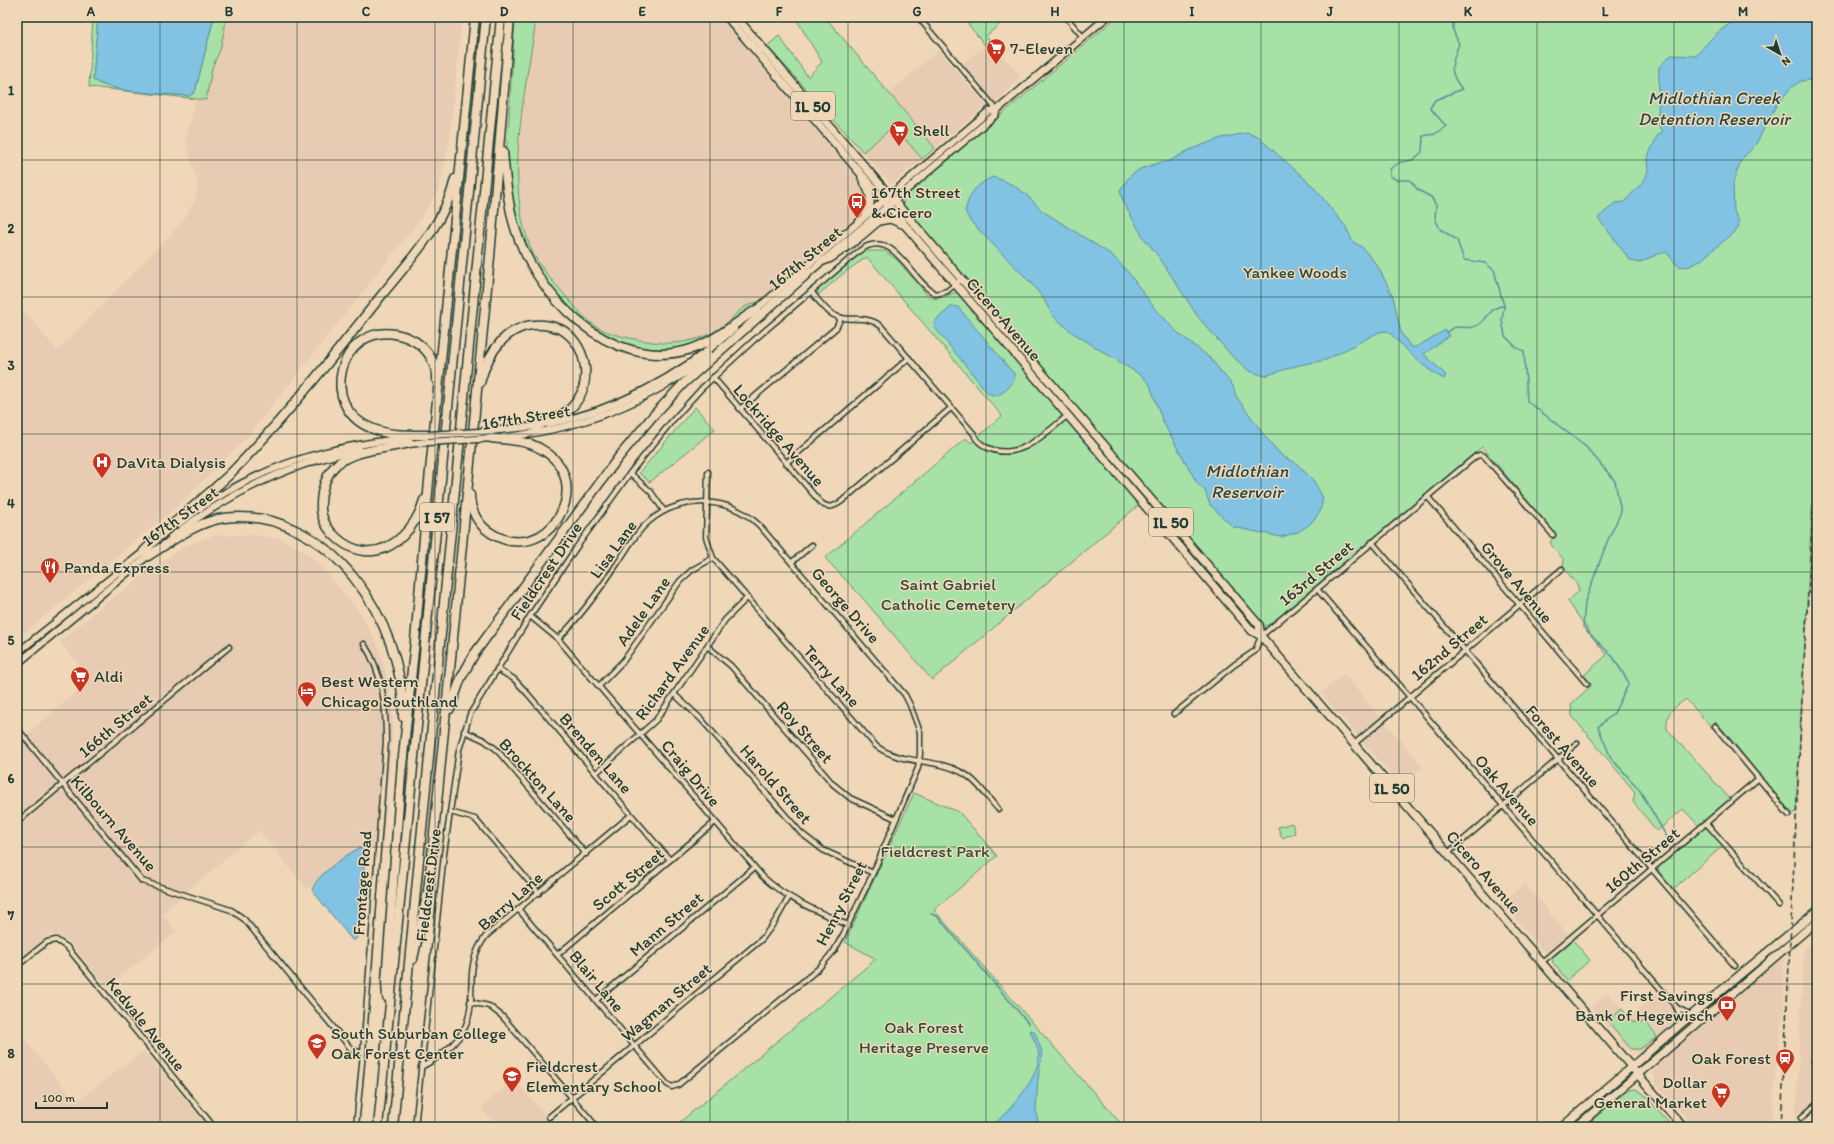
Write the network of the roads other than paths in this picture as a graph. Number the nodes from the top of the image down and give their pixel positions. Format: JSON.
{"nodes":[{"id":1,"x":475,"y":17,"type":"edge"},
{"id":2,"x":486,"y":17,"type":"edge"},
{"id":3,"x":502,"y":17,"type":"edge"},
{"id":4,"x":510,"y":17,"type":"edge"},
{"id":5,"x":727,"y":17,"type":"edge"},
{"id":6,"x":736,"y":17,"type":"edge"},
{"id":7,"x":920,"y":17,"type":"edge"},
{"id":8,"x":1066,"y":17,"type":"edge"},
{"id":9,"x":1107,"y":17,"type":"edge"},
{"id":10,"x":1083,"y":37,"type":"junction"},
{"id":11,"x":504,"y":102,"type":"junction"},
{"id":12,"x":997,"y":110,"type":"junction"},
{"id":13,"x":461,"y":155,"type":"junction"},
{"id":14,"x":855,"y":165,"type":"junction"},
{"id":15,"x":890,"y":201,"type":"junction"},
{"id":16,"x":866,"y":215,"type":"junction"},
{"id":17,"x":905,"y":226,"type":"junction"},
{"id":18,"x":821,"y":262,"type":"junction"},
{"id":19,"x":807,"y":274,"type":"junction"},
{"id":20,"x":962,"y":279,"type":"junction"},
{"id":21,"x":955,"y":285,"type":"junction"},
{"id":22,"x":811,"y":291,"type":"junction"},
{"id":23,"x":756,"y":310,"type":"junction"},
{"id":24,"x":841,"y":318,"type":"junction"},
{"id":25,"x":909,"y":358,"type":"junction"},
{"id":26,"x":713,"y":377,"type":"junction"},
{"id":27,"x":437,"y":405,"type":"junction"},
{"id":28,"x":951,"y":408,"type":"junction"},
{"id":29,"x":475,"y":409,"type":"junction"},
{"id":30,"x":740,"y":409,"type":"junction"},
{"id":31,"x":1067,"y":416,"type":"junction"},
{"id":32,"x":535,"y":426,"type":"junction"},
{"id":33,"x":478,"y":436,"type":"junction"},
{"id":34,"x":491,"y":438,"type":"junction"},
{"id":35,"x":428,"y":439,"type":"junction"},
{"id":36,"x":410,"y":443,"type":"junction"},
{"id":37,"x":786,"y":463,"type":"junction"},
{"id":38,"x":469,"y":470,"type":"junction"},
{"id":39,"x":708,"y":472,"type":"dead end"},
{"id":40,"x":630,"y":473,"type":"junction"},
{"id":41,"x":429,"y":482,"type":"junction"},
{"id":42,"x":1427,"y":496,"type":"junction"},
{"id":43,"x":707,"y":501,"type":"junction"},
{"id":44,"x":664,"y":511,"type":"junction"},
{"id":45,"x":1553,"y":535,"type":"dead end"},
{"id":46,"x":1372,"y":542,"type":"junction"},
{"id":47,"x":812,"y":545,"type":"dead end"},
{"id":48,"x":146,"y":553,"type":"junction"},
{"id":49,"x":713,"y":558,"type":"junction"},
{"id":50,"x":792,"y":562,"type":"junction"},
{"id":51,"x":1562,"y":569,"type":"dead end"},
{"id":52,"x":1317,"y":589,"type":"junction"},
{"id":53,"x":747,"y":598,"type":"junction"},
{"id":54,"x":1519,"y":605,"type":"junction"},
{"id":55,"x":530,"y":616,"type":"junction"},
{"id":56,"x":1262,"y":636,"type":"junction"},
{"id":57,"x":558,"y":639,"type":"junction"},
{"id":58,"x":364,"y":644,"type":"dead end"},
{"id":59,"x":707,"y":646,"type":"junction"},
{"id":60,"x":229,"y":647,"type":"dead end"},
{"id":61,"x":1464,"y":651,"type":"junction"},
{"id":62,"x":17,"y":653,"type":"edge"},
{"id":63,"x":17,"y":664,"type":"edge"},
{"id":64,"x":497,"y":669,"type":"junction"},
{"id":65,"x":1587,"y":684,"type":"dead end"},
{"id":66,"x":599,"y":686,"type":"junction"},
{"id":67,"x":674,"y":694,"type":"junction"},
{"id":68,"x":1410,"y":697,"type":"junction"},
{"id":69,"x":1174,"y":714,"type":"dead end"},
{"id":70,"x":1715,"y":726,"type":"dead end"},
{"id":71,"x":17,"y":728,"type":"edge"},
{"id":72,"x":464,"y":731,"type":"junction"},
{"id":73,"x":641,"y":735,"type":"junction"},
{"id":74,"x":444,"y":737,"type":"junction"},
{"id":75,"x":1577,"y":743,"type":"dead end"},
{"id":76,"x":1354,"y":744,"type":"junction"},
{"id":77,"x":1558,"y":760,"type":"junction"},
{"id":78,"x":918,"y":761,"type":"junction"},
{"id":79,"x":402,"y":766,"type":"junction"},
{"id":80,"x":596,"y":773,"type":"junction"},
{"id":81,"x":1759,"y":778,"type":"junction"},
{"id":82,"x":64,"y":784,"type":"junction"},
{"id":83,"x":1503,"y":806,"type":"junction"},
{"id":84,"x":998,"y":809,"type":"dead end"},
{"id":85,"x":450,"y":812,"type":"junction"},
{"id":86,"x":631,"y":815,"type":"junction"},
{"id":87,"x":1790,"y":815,"type":"dead end"},
{"id":88,"x":896,"y":819,"type":"junction"},
{"id":89,"x":17,"y":822,"type":"edge"},
{"id":90,"x":715,"y":822,"type":"junction"},
{"id":91,"x":1706,"y":823,"type":"junction"},
{"id":92,"x":1448,"y":853,"type":"junction"},
{"id":93,"x":586,"y":854,"type":"junction"},
{"id":94,"x":670,"y":860,"type":"junction"},
{"id":95,"x":754,"y":868,"type":"junction"},
{"id":96,"x":1651,"y":869,"type":"junction"},
{"id":97,"x":872,"y":873,"type":"junction"},
{"id":98,"x":539,"y":892,"type":"junction"},
{"id":99,"x":789,"y":897,"type":"junction"},
{"id":100,"x":1779,"y":905,"type":"dead end"},
{"id":101,"x":519,"y":910,"type":"junction"},
{"id":102,"x":1817,"y":911,"type":"edge"},
{"id":103,"x":1597,"y":915,"type":"junction"},
{"id":104,"x":1817,"y":921,"type":"edge"},
{"id":105,"x":848,"y":925,"type":"junction"},
{"id":106,"x":557,"y":955,"type":"junction"},
{"id":107,"x":1542,"y":962,"type":"junction"},
{"id":108,"x":17,"y":966,"type":"edge"},
{"id":109,"x":1735,"y":966,"type":"dead end"},
{"id":110,"x":408,"y":976,"type":"junction"},
{"id":111,"x":596,"y":1000,"type":"junction"},
{"id":112,"x":470,"y":1002,"type":"junction"},
{"id":113,"x":1677,"y":1008,"type":"junction"},
{"id":114,"x":1691,"y":1015,"type":"junction"},
{"id":115,"x":388,"y":1018,"type":"junction"},
{"id":116,"x":1682,"y":1023,"type":"junction"},
{"id":117,"x":634,"y":1045,"type":"junction"},
{"id":118,"x":363,"y":1053,"type":"junction"},
{"id":119,"x":1814,"y":1061,"type":"dead end"},
{"id":120,"x":1817,"y":1065,"type":"edge"},
{"id":121,"x":421,"y":1067,"type":"junction"},
{"id":122,"x":1631,"y":1067,"type":"junction"},
{"id":123,"x":1637,"y":1074,"type":"junction"},
{"id":124,"x":672,"y":1087,"type":"joint"},
{"id":125,"x":572,"y":1098,"type":"junction"},
{"id":126,"x":1817,"y":1104,"type":"edge"},
{"id":127,"x":549,"y":1117,"type":"dead end"},
{"id":128,"x":1801,"y":1118,"type":"dead end"},
{"id":129,"x":214,"y":1127,"type":"edge"},
{"id":130,"x":356,"y":1127,"type":"edge"},
{"id":131,"x":378,"y":1127,"type":"edge"},
{"id":132,"x":393,"y":1127,"type":"edge"},
{"id":133,"x":415,"y":1127,"type":"edge"},
{"id":134,"x":597,"y":1127,"type":"edge"},
{"id":135,"x":1562,"y":1127,"type":"edge"},
{"id":136,"x":1576,"y":1127,"type":"edge"},
{"id":137,"x":1683,"y":1127,"type":"edge"}],
"edges":[{"from":1,"to":13,"type":"highway"},
{"from":2,"to":115,"type":"highway","number":"I 57"},
{"from":3,"to":110,"type":"highway","number":"I 57"},
{"from":4,"to":11,"type":"highway"},
{"from":5,"to":14,"type":"main road","name":"Cicero Avenue","number":"IL 50"},
{"from":6,"to":15,"type":"main road","name":"Cicero Avenue","number":"IL 50"},
{"from":7,"to":12,"type":"street"},
{"from":8,"to":10,"type":"street"},
{"from":9,"to":10,"type":"main road","name":"167th Street"},
{"from":10,"to":12,"type":"main road","name":"167th Street"},
{"from":11,"to":23,"type":"highway"},
{"from":11,"to":29,"type":"highway"},
{"from":12,"to":15,"type":"main road","name":"167th Street"},
{"from":13,"to":27,"type":"highway"},
{"from":13,"to":48,"type":"highway"},
{"from":14,"to":15,"type":"main road","name":"Cicero Avenue","number":"IL 50"},
{"from":14,"to":16,"type":"main road"},
{"from":15,"to":16,"type":"main road","name":"167th Street"},
{"from":15,"to":17,"type":"main road","name":"Cicero Avenue","number":"IL 50"},
{"from":15,"to":18,"type":"main road","name":"167th Street"},
{"from":15,"to":20,"type":"main road","name":"Cicero Avenue","number":"IL 50"},
{"from":16,"to":23,"type":"main road","name":"167th Street"},
{"from":17,"to":18,"type":"main road"},
{"from":17,"to":21,"type":"main road","name":"Cicero Avenue","number":"IL 50"},
{"from":18,"to":19,"type":"main road","name":"167th Street"},
{"from":19,"to":34,"type":"main road","name":"167th Street"},
{"from":19,"to":74,"type":"highway"},
{"from":20,"to":21,"type":"street","name":"Fieldcrest Drive"},
{"from":20,"to":56,"type":"main road","name":"Cicero Avenue","number":"IL 50"},
{"from":21,"to":22,"type":"street","name":"Fieldcrest Drive"},
{"from":21,"to":31,"type":"main road","name":"Cicero Avenue","number":"IL 50"},
{"from":22,"to":24,"type":"street"},
{"from":22,"to":26,"type":"street","name":"Fieldcrest Drive"},
{"from":23,"to":32,"type":"main road","name":"167th Street"},
{"from":24,"to":25,"type":"street"},
{"from":24,"to":30,"type":"street"},
{"from":25,"to":28,"type":"street"},
{"from":25,"to":37,"type":"street"},
{"from":26,"to":30,"type":"street","name":"Lockridge Avenue"},
{"from":26,"to":40,"type":"street","name":"Fieldcrest Drive"},
{"from":27,"to":35,"type":"highway"},
{"from":27,"to":41,"type":"highway"},
{"from":28,"to":31,"type":"street"},
{"from":28,"to":37,"type":"street","name":"Lockridge Avenue"},
{"from":29,"to":32,"type":"highway"},
{"from":29,"to":38,"type":"highway"},
{"from":30,"to":37,"type":"street","name":"Lockridge Avenue"},
{"from":31,"to":56,"type":"main road","name":"Cicero Avenue","number":"IL 50"},
{"from":32,"to":33,"type":"main road","name":"167th Street"},
{"from":33,"to":34,"type":"main road","name":"167th Street"},
{"from":33,"to":35,"type":"main road","name":"167th Street","bridge":true},
{"from":34,"to":38,"type":"highway"},
{"from":35,"to":36,"type":"main road","name":"167th Street"},
{"from":35,"to":48,"type":"main road","name":"167th Street"},
{"from":36,"to":41,"type":"highway"},
{"from":36,"to":48,"type":"main road","name":"167th Street"},
{"from":38,"to":74,"type":"highway"},
{"from":39,"to":43,"type":"street","name":"Terry Lane"},
{"from":40,"to":44,"type":"street"},
{"from":40,"to":55,"type":"street","name":"Fieldcrest Drive"},
{"from":41,"to":79,"type":"highway"},
{"from":42,"to":45,"type":"street","name":"163rd Street"},
{"from":42,"to":46,"type":"street","name":"163rd Street"},
{"from":42,"to":54,"type":"street","name":"Grove Avenue"},
{"from":43,"to":44,"type":"street","name":"Lisa Lane"},
{"from":43,"to":49,"type":"street","name":"Terry Lane"},
{"from":43,"to":50,"type":"street","name":"George Drive"},
{"from":44,"to":57,"type":"street","name":"Lisa Lane"},
{"from":46,"to":52,"type":"street","name":"163rd Street"},
{"from":46,"to":61,"type":"street","name":"Forest Avenue"},
{"from":47,"to":50,"type":"street"},
{"from":48,"to":62,"type":"main road","name":"167th Street"},
{"from":48,"to":63,"type":"main road","name":"167th Street"},
{"from":48,"to":79,"type":"highway"},
{"from":49,"to":53,"type":"street","name":"Terry Lane"},
{"from":49,"to":66,"type":"street","name":"Adele Lane"},
{"from":50,"to":78,"type":"street","name":"George Drive"},
{"from":51,"to":54,"type":"street","name":"162nd Street"},
{"from":52,"to":56,"type":"street","name":"163rd Street"},
{"from":52,"to":68,"type":"street","name":"Oak Avenue"},
{"from":53,"to":59,"type":"street","name":"Richard Avenue"},
{"from":53,"to":78,"type":"street","name":"Terry Lane"},
{"from":54,"to":61,"type":"street","name":"162nd Street"},
{"from":54,"to":65,"type":"street","name":"Grove Avenue"},
{"from":55,"to":57,"type":"street","name":"Craig Drive"},
{"from":55,"to":64,"type":"street","name":"Fieldcrest Drive"},
{"from":56,"to":69,"type":"street","name":"163rd Street"},
{"from":56,"to":76,"type":"main road","name":"Cicero Avenue","number":"IL 50"},
{"from":57,"to":66,"type":"street","name":"Craig Drive"},
{"from":58,"to":118,"type":"street","name":"Frontage Road"},
{"from":59,"to":67,"type":"street","name":"Richard Avenue"},
{"from":59,"to":88,"type":"street","name":"Roy Street"},
{"from":60,"to":82,"type":"street","name":"166th Street"},
{"from":61,"to":68,"type":"street","name":"162nd Street"},
{"from":61,"to":77,"type":"street","name":"Forest Avenue"},
{"from":64,"to":72,"type":"street","name":"Fieldcrest Drive"},
{"from":64,"to":80,"type":"street","name":"Brenden Lane"},
{"from":66,"to":73,"type":"street","name":"Craig Drive"},
{"from":67,"to":73,"type":"street","name":"Richard Avenue"},
{"from":67,"to":97,"type":"street","name":"Harold Street"},
{"from":68,"to":76,"type":"street","name":"162nd Street"},
{"from":68,"to":83,"type":"street","name":"Oak Avenue"},
{"from":70,"to":81,"type":"street"},
{"from":71,"to":82,"type":"street","name":"Kilbourn Avenue"},
{"from":72,"to":85,"type":"street","name":"Fieldcrest Drive"},
{"from":72,"to":93,"type":"street","name":"Brockton Lane"},
{"from":73,"to":80,"type":"street","name":"Richard Avenue"},
{"from":73,"to":90,"type":"street","name":"Craig Drive"},
{"from":74,"to":110,"type":"highway"},
{"from":75,"to":77,"type":"street"},
{"from":76,"to":92,"type":"main road","name":"Cicero Avenue","number":"IL 50"},
{"from":77,"to":83,"type":"street"},
{"from":77,"to":96,"type":"street","name":"Forest Avenue"},
{"from":78,"to":84,"type":"street","name":"Terry Lane"},
{"from":78,"to":88,"type":"street","name":"Henry Street"},
{"from":79,"to":115,"type":"highway"},
{"from":80,"to":86,"type":"street","name":"Brenden Lane"},
{"from":81,"to":87,"type":"street"},
{"from":81,"to":91,"type":"street","name":"160th Street"},
{"from":82,"to":89,"type":"street","name":"166th Street"},
{"from":82,"to":118,"type":"street","name":"Kilbourn Avenue"},
{"from":83,"to":92,"type":"street"},
{"from":83,"to":103,"type":"street","name":"Oak Avenue"},
{"from":85,"to":98,"type":"street"},
{"from":85,"to":121,"type":"street","name":"Fieldcrest Drive"},
{"from":86,"to":93,"type":"street","name":"Barry Lane"},
{"from":86,"to":94,"type":"street","name":"Brenden Lane"},
{"from":88,"to":97,"type":"street","name":"Henry Street"},
{"from":90,"to":94,"type":"street","name":"Scott Street"},
{"from":90,"to":95,"type":"street","name":"Craig Drive"},
{"from":91,"to":96,"type":"street","name":"160th Street"},
{"from":91,"to":100,"type":"street"},
{"from":92,"to":107,"type":"main road","name":"Cicero Avenue","number":"IL 50"},
{"from":93,"to":98,"type":"street","name":"Barry Lane"},
{"from":94,"to":106,"type":"street","name":"Scott Street"},
{"from":95,"to":99,"type":"street","name":"Craig Drive"},
{"from":95,"to":111,"type":"street","name":"Mann Street"},
{"from":96,"to":103,"type":"street","name":"160th Street"},
{"from":96,"to":109,"type":"street","name":"Forest Avenue"},
{"from":97,"to":105,"type":"street","name":"Henry Street"},
{"from":98,"to":101,"type":"street","name":"Barry Lane"},
{"from":99,"to":105,"type":"street","name":"Craig Drive"},
{"from":99,"to":117,"type":"street","name":"Wagman Street"},
{"from":101,"to":106,"type":"street","name":"Blair Lane"},
{"from":101,"to":112,"type":"street","name":"Barry Lane"},
{"from":102,"to":114,"type":"main road"},
{"from":103,"to":107,"type":"street","name":"160th Street"},
{"from":103,"to":113,"type":"street","name":"Oak Avenue"},
{"from":104,"to":123,"type":"main road"},
{"from":105,"to":124,"type":"street","name":"Henry Street"},
{"from":106,"to":111,"type":"street","name":"Blair Lane"},
{"from":107,"to":122,"type":"main road","name":"Cicero Avenue","number":"IL 50"},
{"from":108,"to":129,"type":"street","name":"Kedvale Avenue"},
{"from":110,"to":132,"type":"highway","number":"I 57"},
{"from":111,"to":117,"type":"street","name":"Blair Lane"},
{"from":112,"to":121,"type":"street","name":"Barry Lane"},
{"from":112,"to":125,"type":"street"},
{"from":113,"to":114,"type":"street","name":"Oak Avenue"},
{"from":113,"to":116,"type":"street","name":"Oak Avenue"},
{"from":114,"to":116,"type":"main road"},
{"from":115,"to":131,"type":"highway","number":"I 57"},
{"from":116,"to":122,"type":"main road"},
{"from":117,"to":124,"type":"street","name":"Blair Lane"},
{"from":117,"to":125,"type":"street","name":"Wagman Street"},
{"from":118,"to":130,"type":"street","name":"Frontage Road"},
{"from":119,"to":120,"type":"street"},
{"from":121,"to":133,"type":"street","name":"Fieldcrest Drive"},
{"from":122,"to":123,"type":"main road","name":"Cicero Avenue","number":"IL 50"},
{"from":122,"to":135,"type":"main road"},
{"from":123,"to":136,"type":"main road"},
{"from":123,"to":137,"type":"main road","name":"Cicero Avenue","number":"IL 50"},
{"from":125,"to":127,"type":"street","name":"Wagman Street"},
{"from":125,"to":134,"type":"street"},
{"from":126,"to":128,"type":"street"}]}
